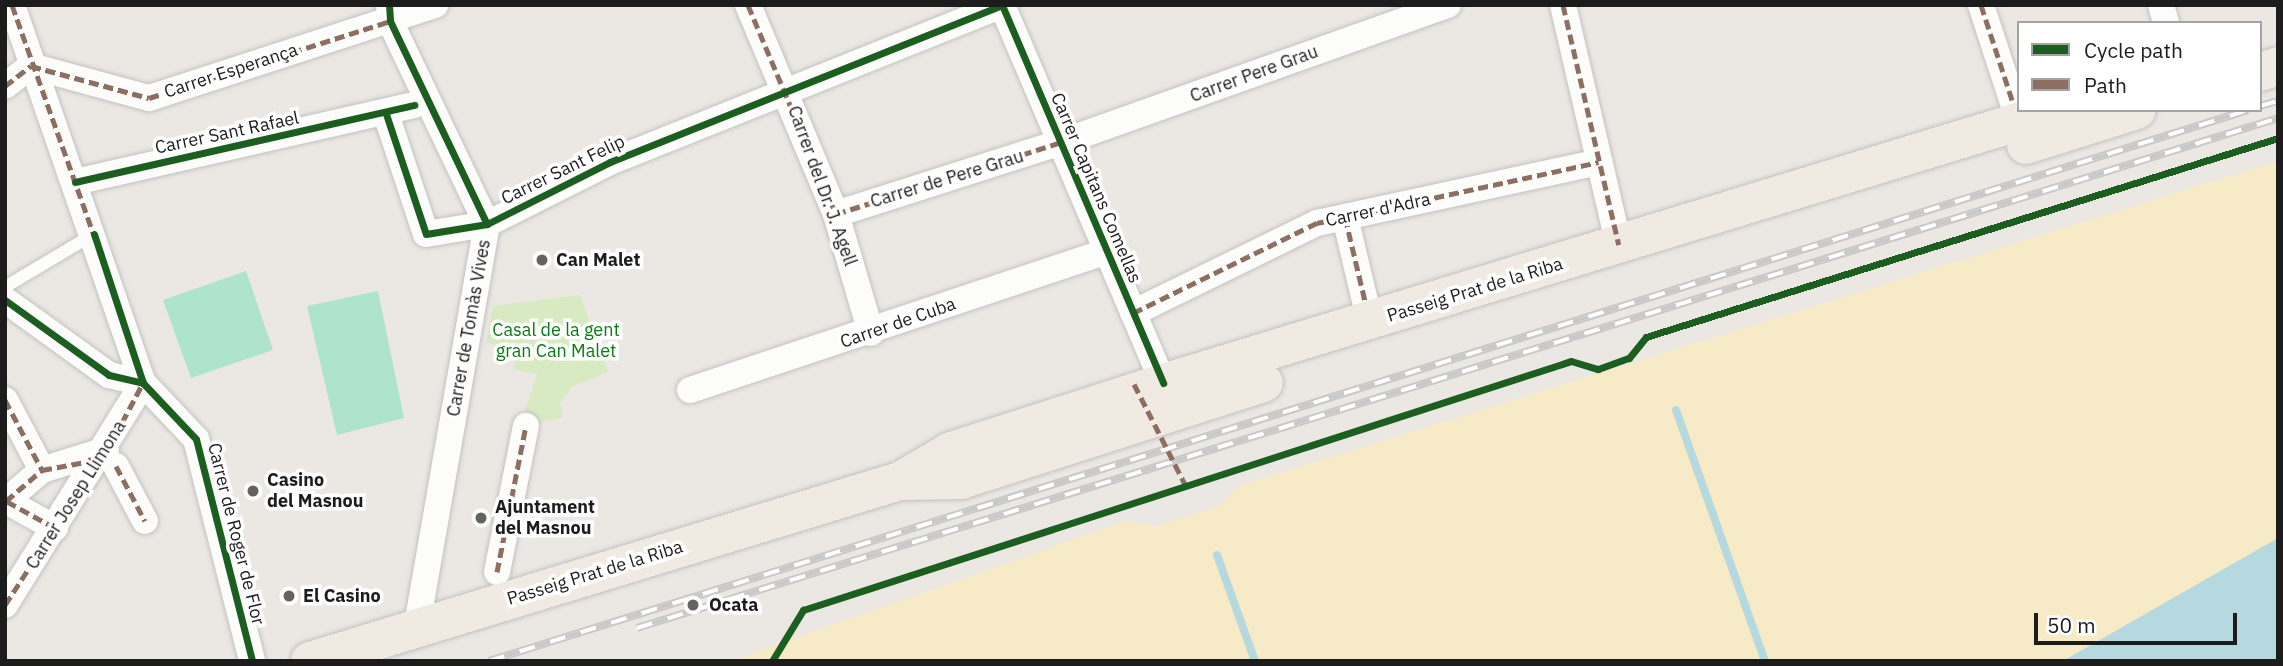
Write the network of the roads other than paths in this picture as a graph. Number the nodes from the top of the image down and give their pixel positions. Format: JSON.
{"nodes":[{"id":1,"x":12,"y":5,"type":"edge"},
{"id":2,"x":435,"y":5,"type":"edge"},
{"id":3,"x":748,"y":5,"type":"edge"},
{"id":4,"x":1002,"y":5,"type":"edge"},
{"id":5,"x":1448,"y":5,"type":"edge"},
{"id":6,"x":1563,"y":5,"type":"edge"},
{"id":7,"x":1981,"y":5,"type":"edge"},
{"id":8,"x":390,"y":13,"type":"edge"},
{"id":9,"x":31,"y":66,"type":"junction"},
{"id":10,"x":5,"y":86,"type":"edge"},
{"id":11,"x":789,"y":95,"type":"junction"},
{"id":12,"x":2012,"y":100,"type":"dead end"},
{"id":13,"x":414,"y":105,"type":"dead end"},
{"id":14,"x":2051,"y":112,"type":"edge"},
{"id":15,"x":2131,"y":112,"type":"edge"},
{"id":16,"x":386,"y":114,"type":"junction"},
{"id":17,"x":1059,"y":143,"type":"junction"},
{"id":18,"x":1598,"y":162,"type":"junction"},
{"id":19,"x":75,"y":182,"type":"junction"},
{"id":20,"x":836,"y":214,"type":"junction"},
{"id":21,"x":1345,"y":217,"type":"junction"},
{"id":22,"x":487,"y":224,"type":"junction"},
{"id":23,"x":94,"y":234,"type":"junction"},
{"id":24,"x":1619,"y":245,"type":"junction"},
{"id":25,"x":1104,"y":252,"type":"junction"},
{"id":26,"x":5,"y":287,"type":"edge"},
{"id":27,"x":5,"y":300,"type":"edge"},
{"id":28,"x":1365,"y":301,"type":"dead end"},
{"id":29,"x":1133,"y":313,"type":"junction"},
{"id":30,"x":872,"y":333,"type":"junction"},
{"id":31,"x":143,"y":383,"type":"junction"},
{"id":32,"x":1163,"y":383,"type":"junction"},
{"id":33,"x":690,"y":390,"type":"dead end"},
{"id":34,"x":5,"y":400,"type":"edge"},
{"id":35,"x":526,"y":425,"type":"dead end"},
{"id":36,"x":112,"y":457,"type":"junction"},
{"id":37,"x":42,"y":470,"type":"junction"},
{"id":38,"x":961,"y":480,"type":"junction"},
{"id":39,"x":900,"y":481,"type":"junction"},
{"id":40,"x":145,"y":521,"type":"dead end"},
{"id":41,"x":55,"y":528,"type":"junction"},
{"id":42,"x":498,"y":572,"type":"dead end"},
{"id":43,"x":5,"y":605,"type":"edge"},
{"id":44,"x":417,"y":628,"type":"junction"},
{"id":45,"x":252,"y":661,"type":"edge"},
{"id":46,"x":310,"y":661,"type":"edge"}],
"edges":[{"from":1,"to":9,"type":"street","name":"Carrer de Roger de Flor"},
{"from":2,"to":8,"type":"street","name":"Carrer Esperança"},
{"from":3,"to":11,"type":"street","name":"Carrer del Dr. J. Agell"},
{"from":4,"to":11,"type":"street","name":"Carrer Sant Felip"},
{"from":4,"to":17,"type":"street","name":"Carrer Capitans Comellas"},
{"from":5,"to":17,"type":"street","name":"Carrer Pere Grau"},
{"from":6,"to":18,"type":"street"},
{"from":7,"to":12,"type":"street"},
{"from":8,"to":9,"type":"street","name":"Carrer Esperança"},
{"from":8,"to":22,"type":"street","name":"Carrer de Tomàs Vives"},
{"from":9,"to":10,"type":"street"},
{"from":9,"to":19,"type":"street","name":"Carrer de Roger de Flor"},
{"from":11,"to":20,"type":"street","name":"Carrer del Dr. J. Agell"},
{"from":11,"to":22,"type":"street","name":"Carrer Sant Felip"},
{"from":13,"to":16,"type":"street","name":"Carrer Sant Rafael"},
{"from":14,"to":24,"type":"main road","name":"Passeig Prat de la Riba"},
{"from":15,"to":38,"type":"main road"},
{"from":16,"to":19,"type":"street","name":"Carrer Sant Rafael"},
{"from":16,"to":22,"type":"street"},
{"from":17,"to":20,"type":"street","name":"Carrer de Pere Grau"},
{"from":17,"to":25,"type":"street","name":"Carrer Capitans Comellas"},
{"from":18,"to":21,"type":"street","name":"Carrer d'Adra"},
{"from":18,"to":24,"type":"street"},
{"from":19,"to":23,"type":"street","name":"Carrer de Roger de Flor"},
{"from":20,"to":30,"type":"street","name":"Carrer del Dr. J. Agell"},
{"from":21,"to":28,"type":"street"},
{"from":21,"to":29,"type":"street","name":"Carrer d'Adra"},
{"from":22,"to":44,"type":"street","name":"Carrer de Tomàs Vives"},
{"from":23,"to":26,"type":"lane"},
{"from":23,"to":31,"type":"street","name":"Carrer de Roger de Flor"},
{"from":24,"to":32,"type":"main road","name":"Passeig Prat de la Riba"},
{"from":25,"to":29,"type":"street","name":"Carrer Capitans Comellas"},
{"from":25,"to":30,"type":"street","name":"Carrer de Cuba"},
{"from":27,"to":31,"type":"street"},
{"from":29,"to":32,"type":"street","name":"Carrer Capitans Comellas"},
{"from":30,"to":33,"type":"street","name":"Carrer de Cuba"},
{"from":31,"to":36,"type":"street","name":"Carrer Josep Llimona"},
{"from":31,"to":45,"type":"street","name":"Carrer de Roger de Flor"},
{"from":32,"to":38,"type":"main road"},
{"from":32,"to":39,"type":"main road","name":"Passeig Prat de la Riba"},
{"from":34,"to":37,"type":"street"},
{"from":35,"to":42,"type":"street"},
{"from":36,"to":37,"type":"street"},
{"from":36,"to":40,"type":"street"},
{"from":36,"to":41,"type":"street","name":"Carrer Josep Llimona"},
{"from":37,"to":41,"type":"street"},
{"from":38,"to":39,"type":"main road"},
{"from":39,"to":44,"type":"main road","name":"Passeig Prat de la Riba"},
{"from":41,"to":43,"type":"street","name":"Carrer Josep Llimona"},
{"from":44,"to":46,"type":"main road","name":"Passeig Prat de la Riba"}]}
